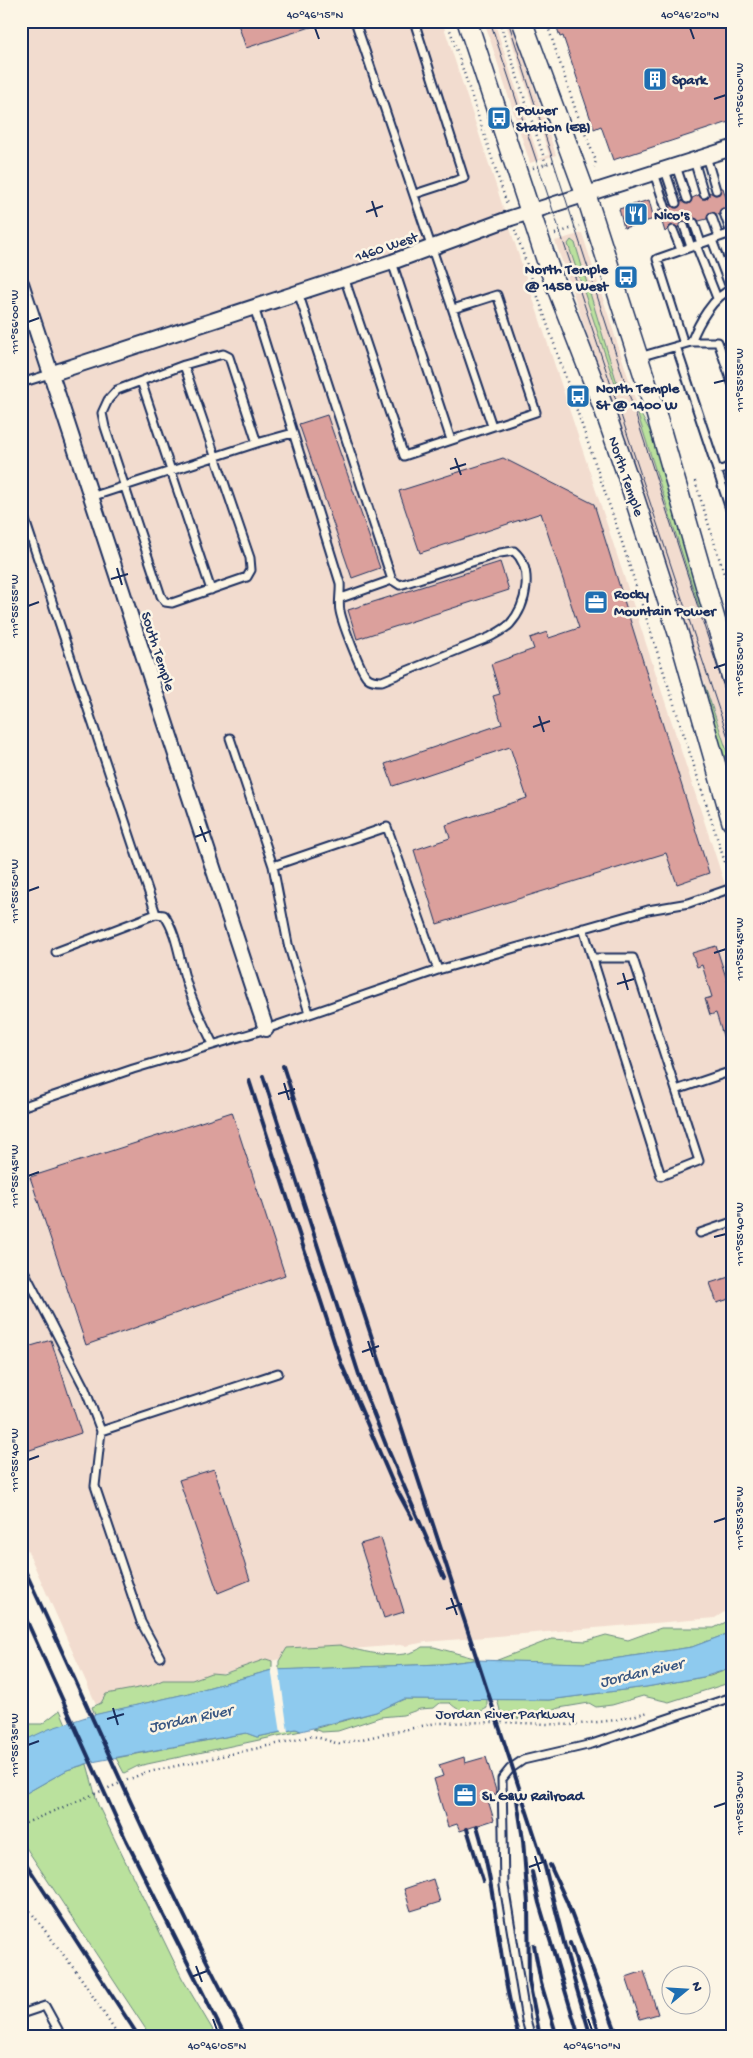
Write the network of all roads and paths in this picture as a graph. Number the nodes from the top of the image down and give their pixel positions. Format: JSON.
{"nodes":[{"id":1,"x":355,"y":21,"type":"edge"},
{"id":2,"x":414,"y":21,"type":"edge"},
{"id":3,"x":447,"y":21,"type":"edge"},
{"id":4,"x":467,"y":21,"type":"edge"},
{"id":5,"x":499,"y":21,"type":"edge"},
{"id":6,"x":522,"y":21,"type":"edge"},
{"id":7,"x":546,"y":21,"type":"edge"},
{"id":8,"x":732,"y":148,"type":"edge"},
{"id":9,"x":700,"y":158,"type":"junction"},
{"id":10,"x":540,"y":166,"type":"dead end"},
{"id":11,"x":594,"y":168,"type":"dead end"},
{"id":12,"x":665,"y":170,"type":"junction"},
{"id":13,"x":716,"y":190,"type":"dead end"},
{"id":14,"x":415,"y":194,"type":"junction"},
{"id":15,"x":504,"y":194,"type":"dead end"},
{"id":16,"x":704,"y":194,"type":"dead end"},
{"id":17,"x":586,"y":195,"type":"junction"},
{"id":18,"x":687,"y":199,"type":"dead end"},
{"id":19,"x":676,"y":203,"type":"dead end"},
{"id":20,"x":665,"y":206,"type":"dead end"},
{"id":21,"x":530,"y":212,"type":"junction"},
{"id":22,"x":724,"y":213,"type":"dead end"},
{"id":23,"x":712,"y":217,"type":"dead end"},
{"id":24,"x":694,"y":223,"type":"dead end"},
{"id":25,"x":684,"y":226,"type":"dead end"},
{"id":26,"x":572,"y":228,"type":"dead end"},
{"id":27,"x":673,"y":230,"type":"dead end"},
{"id":28,"x":561,"y":232,"type":"dead end"},
{"id":29,"x":731,"y":235,"type":"edge"},
{"id":30,"x":716,"y":239,"type":"junction"},
{"id":31,"x":520,"y":242,"type":"dead end"},
{"id":32,"x":696,"y":245,"type":"junction"},
{"id":33,"x":433,"y":246,"type":"junction"},
{"id":34,"x":681,"y":250,"type":"junction"},
{"id":35,"x":392,"y":262,"type":"junction"},
{"id":36,"x":344,"y":277,"type":"junction"},
{"id":37,"x":732,"y":290,"type":"edge"},
{"id":38,"x":22,"y":291,"type":"edge"},
{"id":39,"x":298,"y":292,"type":"junction"},
{"id":40,"x":717,"y":298,"type":"junction"},
{"id":41,"x":254,"y":307,"type":"junction"},
{"id":42,"x":453,"y":309,"type":"junction"},
{"id":43,"x":688,"y":343,"type":"junction"},
{"id":44,"x":676,"y":346,"type":"junction"},
{"id":45,"x":638,"y":357,"type":"junction"},
{"id":46,"x":184,"y":365,"type":"junction"},
{"id":47,"x":50,"y":374,"type":"junction"},
{"id":48,"x":141,"y":381,"type":"junction"},
{"id":49,"x":21,"y":383,"type":"edge"},
{"id":50,"x":732,"y":383,"type":"edge"},
{"id":51,"x":492,"y":426,"type":"junction"},
{"id":52,"x":293,"y":432,"type":"junction"},
{"id":53,"x":451,"y":440,"type":"junction"},
{"id":54,"x":256,"y":443,"type":"junction"},
{"id":55,"x":215,"y":457,"type":"junction"},
{"id":56,"x":732,"y":466,"type":"edge"},
{"id":57,"x":171,"y":471,"type":"junction"},
{"id":58,"x":718,"y":471,"type":"junction"},
{"id":59,"x":126,"y":486,"type":"junction"},
{"id":60,"x":91,"y":497,"type":"junction"},
{"id":61,"x":21,"y":508,"type":"edge"},
{"id":62,"x":732,"y":516,"type":"edge"},
{"id":63,"x":392,"y":580,"type":"junction"},
{"id":64,"x":211,"y":590,"type":"junction"},
{"id":65,"x":341,"y":598,"type":"junction"},
{"id":66,"x":727,"y":645,"type":"edge"},
{"id":67,"x":732,"y":678,"type":"edge"},
{"id":68,"x":230,"y":738,"type":"dead end"},
{"id":69,"x":732,"y":822,"type":"edge"},
{"id":70,"x":273,"y":866,"type":"junction"},
{"id":71,"x":732,"y":884,"type":"edge"},
{"id":72,"x":732,"y":888,"type":"edge"},
{"id":73,"x":156,"y":914,"type":"junction"},
{"id":74,"x":583,"y":928,"type":"junction"},
{"id":75,"x":56,"y":952,"type":"dead end"},
{"id":76,"x":593,"y":958,"type":"junction"},
{"id":77,"x":438,"y":970,"type":"junction"},
{"id":78,"x":309,"y":1013,"type":"junction"},
{"id":79,"x":266,"y":1028,"type":"junction"},
{"id":80,"x":213,"y":1044,"type":"junction"},
{"id":81,"x":732,"y":1071,"type":"edge"},
{"id":82,"x":676,"y":1090,"type":"junction"},
{"id":83,"x":21,"y":1107,"type":"edge"},
{"id":84,"x":732,"y":1222,"type":"edge"},
{"id":85,"x":700,"y":1233,"type":"dead end"},
{"id":86,"x":21,"y":1265,"type":"edge"},
{"id":87,"x":278,"y":1373,"type":"dead end"},
{"id":88,"x":101,"y":1431,"type":"junction"},
{"id":89,"x":160,"y":1656,"type":"dead end"},
{"id":90,"x":732,"y":1697,"type":"edge"},
{"id":91,"x":653,"y":1711,"type":"dead end"},
{"id":92,"x":21,"y":1825,"type":"edge"},
{"id":93,"x":21,"y":1899,"type":"edge"},
{"id":94,"x":21,"y":2014,"type":"edge"},
{"id":95,"x":62,"y":2037,"type":"edge"},
{"id":96,"x":118,"y":2037,"type":"edge"},
{"id":97,"x":531,"y":2037,"type":"edge"}],
"edges":[{"from":1,"to":14,"type":"lane"},
{"from":2,"to":14,"type":"lane"},
{"from":3,"to":15,"type":"path"},
{"from":4,"to":21,"type":"main road","name":"North Temple"},
{"from":5,"to":10,"type":"path"},
{"from":6,"to":17,"type":"main road"},
{"from":7,"to":11,"type":"path"},
{"from":8,"to":9,"type":"street","name":"1460 West"},
{"from":9,"to":12,"type":"street","name":"1460 West"},
{"from":9,"to":13,"type":"lane"},
{"from":9,"to":16,"type":"lane"},
{"from":12,"to":17,"type":"street","name":"1460 West"},
{"from":12,"to":18,"type":"lane"},
{"from":12,"to":19,"type":"lane"},
{"from":12,"to":20,"type":"lane"},
{"from":14,"to":33,"type":"lane"},
{"from":17,"to":21,"type":"street","name":"1460 West"},
{"from":17,"to":45,"type":"main road"},
{"from":21,"to":33,"type":"street","name":"1460 West"},
{"from":21,"to":69,"type":"main road","name":"North Temple"},
{"from":22,"to":29,"type":"lane"},
{"from":23,"to":30,"type":"lane"},
{"from":24,"to":32,"type":"lane"},
{"from":25,"to":32,"type":"lane"},
{"from":26,"to":28,"type":"path"},
{"from":27,"to":34,"type":"lane"},
{"from":29,"to":30,"type":"lane"},
{"from":30,"to":32,"type":"lane"},
{"from":30,"to":37,"type":"lane"},
{"from":31,"to":71,"type":"path"},
{"from":32,"to":34,"type":"lane"},
{"from":32,"to":40,"type":"lane"},
{"from":33,"to":35,"type":"street","name":"1460 West"},
{"from":33,"to":42,"type":"lane"},
{"from":34,"to":43,"type":"lane"},
{"from":35,"to":36,"type":"street","name":"1460 West"},
{"from":35,"to":53,"type":"lane"},
{"from":36,"to":39,"type":"street","name":"1460 West"},
{"from":36,"to":53,"type":"lane"},
{"from":37,"to":40,"type":"lane"},
{"from":38,"to":47,"type":"street","name":"South Temple"},
{"from":39,"to":41,"type":"street","name":"1460 West"},
{"from":39,"to":63,"type":"lane"},
{"from":40,"to":43,"type":"lane"},
{"from":41,"to":47,"type":"street","name":"1460 West"},
{"from":41,"to":52,"type":"lane"},
{"from":42,"to":51,"type":"lane"},
{"from":42,"to":51,"type":"lane"},
{"from":43,"to":44,"type":"lane"},
{"from":43,"to":50,"type":"lane"},
{"from":44,"to":45,"type":"lane"},
{"from":44,"to":58,"type":"lane"},
{"from":45,"to":66,"type":"main road"},
{"from":46,"to":48,"type":"lane"},
{"from":46,"to":54,"type":"lane"},
{"from":46,"to":55,"type":"lane"},
{"from":47,"to":49,"type":"lane"},
{"from":47,"to":60,"type":"street","name":"South Temple"},
{"from":48,"to":57,"type":"lane"},
{"from":48,"to":59,"type":"lane"},
{"from":51,"to":53,"type":"lane"},
{"from":52,"to":54,"type":"lane"},
{"from":52,"to":65,"type":"lane"},
{"from":54,"to":55,"type":"lane"},
{"from":55,"to":57,"type":"lane"},
{"from":55,"to":64,"type":"lane"},
{"from":56,"to":58,"type":"lane"},
{"from":57,"to":59,"type":"lane"},
{"from":57,"to":64,"type":"lane"},
{"from":58,"to":62,"type":"lane"},
{"from":59,"to":60,"type":"lane"},
{"from":59,"to":64,"type":"lane"},
{"from":60,"to":79,"type":"street","name":"South Temple"},
{"from":61,"to":73,"type":"lane"},
{"from":63,"to":65,"type":"lane"},
{"from":63,"to":65,"type":"lane"},
{"from":66,"to":67,"type":"main road"},
{"from":68,"to":70,"type":"lane"},
{"from":70,"to":77,"type":"lane"},
{"from":70,"to":78,"type":"lane"},
{"from":72,"to":74,"type":"lane"},
{"from":73,"to":75,"type":"lane"},
{"from":73,"to":80,"type":"lane"},
{"from":74,"to":76,"type":"lane"},
{"from":74,"to":77,"type":"lane"},
{"from":76,"to":82,"type":"lane"},
{"from":76,"to":82,"type":"lane"},
{"from":77,"to":78,"type":"lane"},
{"from":78,"to":79,"type":"lane"},
{"from":79,"to":80,"type":"lane"},
{"from":80,"to":83,"type":"lane"},
{"from":81,"to":82,"type":"lane"},
{"from":84,"to":85,"type":"lane"},
{"from":86,"to":88,"type":"lane"},
{"from":87,"to":88,"type":"lane"},
{"from":88,"to":89,"type":"lane"},
{"from":90,"to":97,"type":"lane"},
{"from":91,"to":92,"type":"path","name":"Jordan River Parkway","bridge":true},
{"from":93,"to":96,"type":"path"},
{"from":94,"to":95,"type":"lane"}]}
